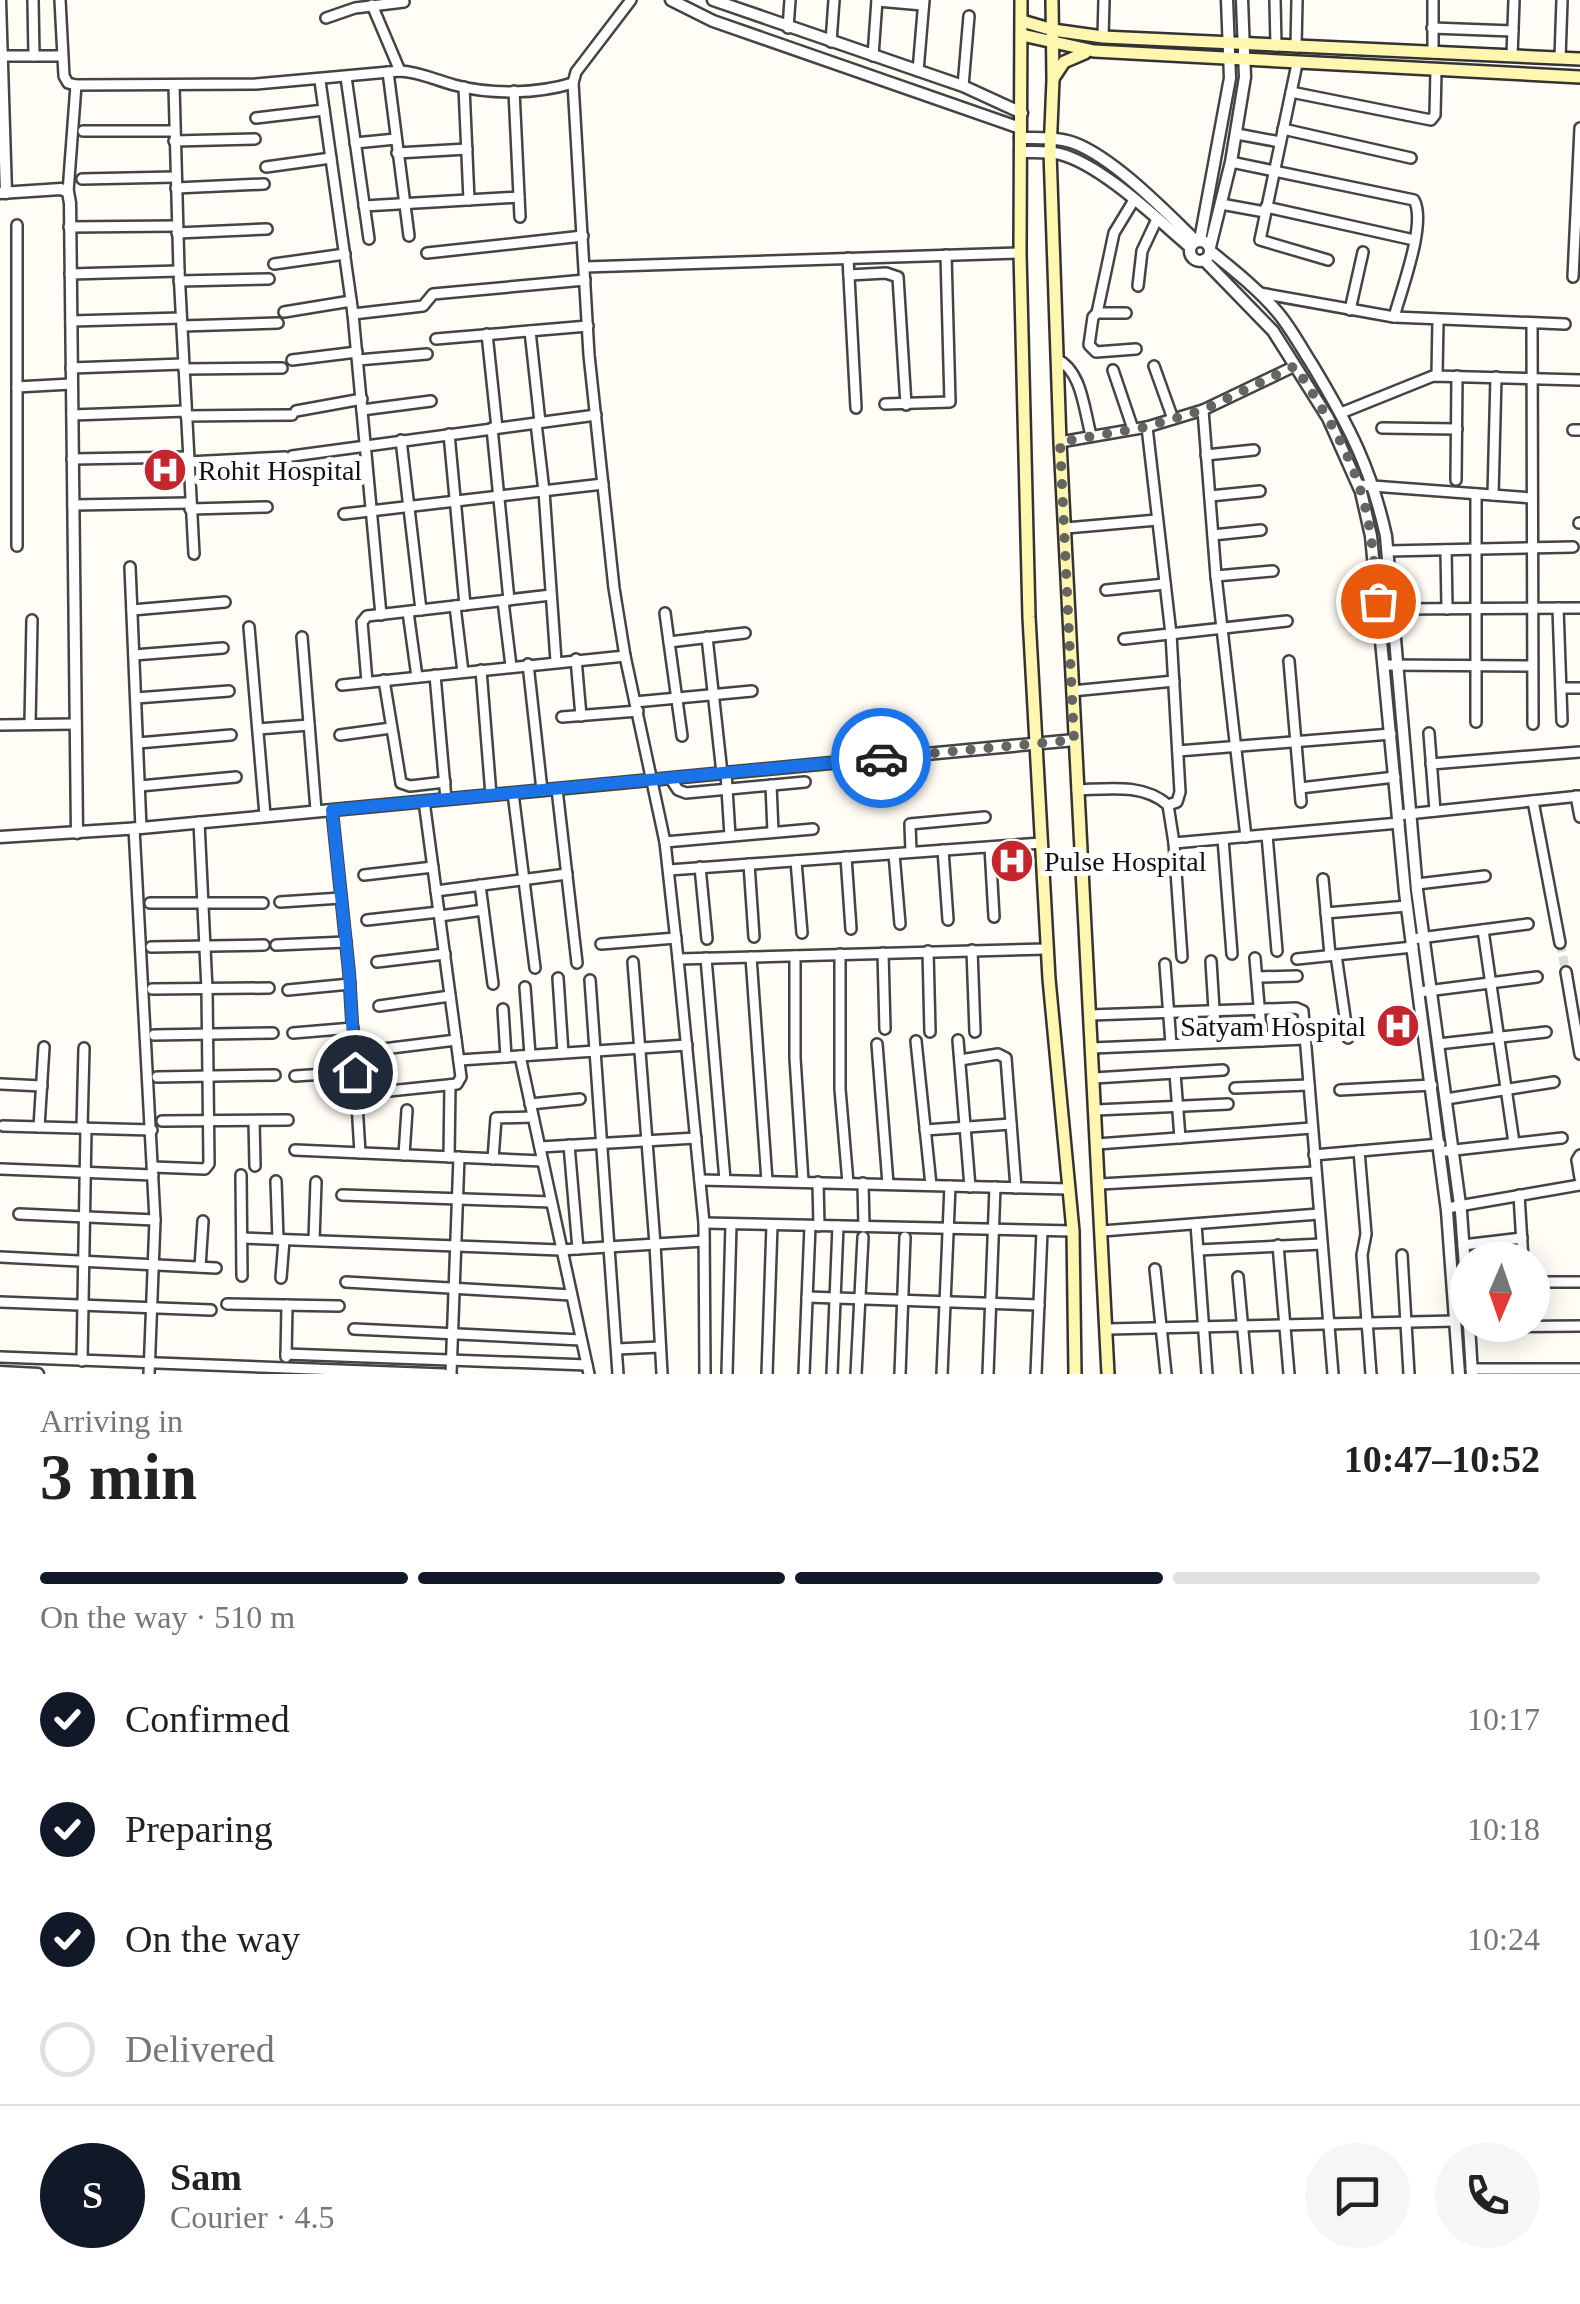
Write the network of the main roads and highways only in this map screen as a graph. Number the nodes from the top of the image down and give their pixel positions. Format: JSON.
{"nodes":[{"id":1,"x":1020,"y":0,"type":"edge"},
{"id":2,"x":1052,"y":0,"type":"edge"},
{"id":3,"x":1022,"y":28,"type":"junction"},
{"id":4,"x":1053,"y":30,"type":"junction"},
{"id":5,"x":1053,"y":44,"type":"junction"},
{"id":6,"x":1094,"y":51,"type":"junction"},
{"id":7,"x":1580,"y":59,"type":"edge"},
{"id":8,"x":1580,"y":77,"type":"edge"},
{"id":9,"x":1054,"y":80,"type":"junction"},
{"id":10,"x":1075,"y":1374,"type":"edge"},
{"id":11,"x":1108,"y":1374,"type":"edge"}],
"edges":[{"from":1,"to":3,"type":"main road"},
{"from":2,"to":4,"type":"main road"},
{"from":3,"to":4,"type":"main road"},
{"from":3,"to":5,"type":"main road"},
{"from":3,"to":10,"type":"main road"},
{"from":4,"to":5,"type":"main road"},
{"from":4,"to":7,"type":"main road"},
{"from":5,"to":6,"type":"main road"},
{"from":5,"to":9,"type":"main road"},
{"from":6,"to":8,"type":"main road"},
{"from":6,"to":9,"type":"main road"},
{"from":9,"to":11,"type":"main road"}]}
